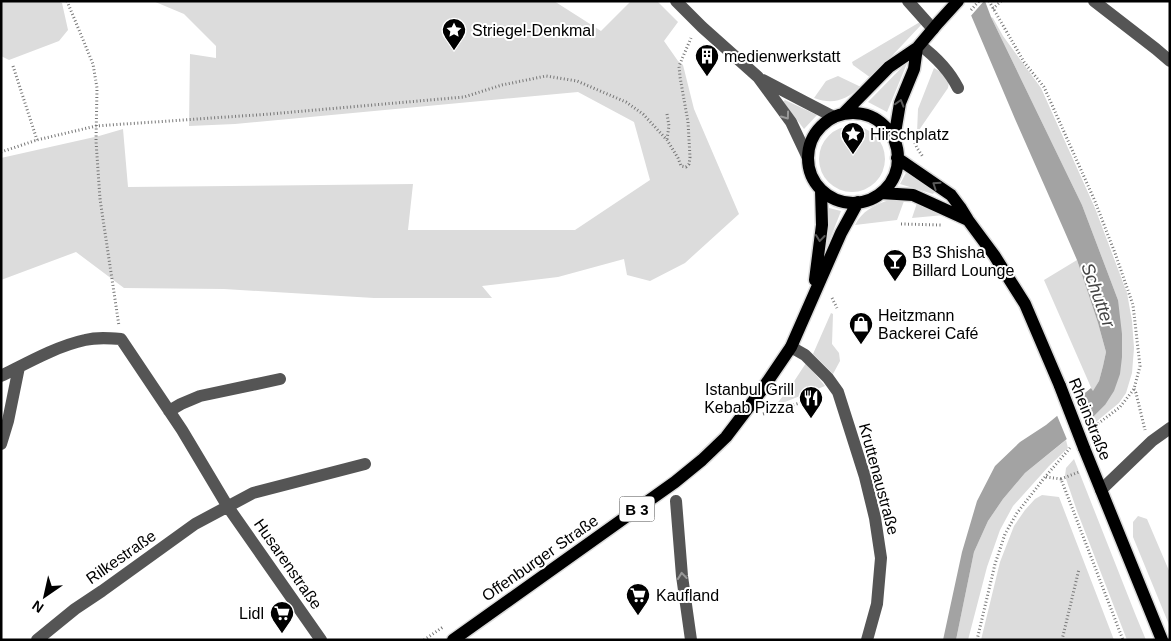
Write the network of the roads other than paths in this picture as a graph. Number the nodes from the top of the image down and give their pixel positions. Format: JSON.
{"nodes":[{"id":1,"x":676,"y":1,"type":"edge"},
{"id":2,"x":908,"y":1,"type":"edge"},
{"id":3,"x":958,"y":1,"type":"edge"},
{"id":4,"x":1094,"y":1,"type":"edge"},
{"id":5,"x":936,"y":26,"type":"junction"},
{"id":6,"x":919,"y":47,"type":"junction"},
{"id":7,"x":1170,"y":61,"type":"edge"},
{"id":8,"x":758,"y":78,"type":"junction"},
{"id":9,"x":958,"y":88,"type":"dead end"},
{"id":10,"x":839,"y":115,"type":"junction"},
{"id":11,"x":894,"y":139,"type":"junction"},
{"id":12,"x":808,"y":158,"type":"junction"},
{"id":13,"x":897,"y":158,"type":"junction"},
{"id":14,"x":821,"y":190,"type":"junction"},
{"id":15,"x":881,"y":193,"type":"junction"},
{"id":16,"x":858,"y":202,"type":"junction"},
{"id":17,"x":968,"y":220,"type":"junction"},
{"id":18,"x":813,"y":295,"type":"junction"},
{"id":19,"x":791,"y":347,"type":"junction"},
{"id":20,"x":19,"y":368,"type":"junction"},
{"id":21,"x":1,"y":376,"type":"edge"},
{"id":22,"x":280,"y":379,"type":"dead end"},
{"id":23,"x":169,"y":411,"type":"junction"},
{"id":24,"x":1170,"y":428,"type":"edge"},
{"id":25,"x":1,"y":444,"type":"edge"},
{"id":26,"x":365,"y":464,"type":"dead end"},
{"id":27,"x":1101,"y":490,"type":"junction"},
{"id":28,"x":676,"y":501,"type":"dead end"},
{"id":29,"x":228,"y":507,"type":"junction"},
{"id":30,"x":37,"y":640,"type":"edge"},
{"id":31,"x":321,"y":640,"type":"edge"},
{"id":32,"x":453,"y":640,"type":"edge"},
{"id":33,"x":691,"y":640,"type":"edge"},
{"id":34,"x":867,"y":640,"type":"edge"},
{"id":35,"x":1162,"y":640,"type":"edge"}],
"edges":[{"from":1,"to":8,"type":"street"},
{"from":2,"to":5,"type":"street"},
{"from":3,"to":5,"type":"main road"},
{"from":4,"to":7,"type":"street"},
{"from":5,"to":6,"type":"main road"},
{"from":6,"to":9,"type":"street"},
{"from":6,"to":10,"type":"main road"},
{"from":11,"to":6,"type":"main road","one_way":true},
{"from":8,"to":10,"type":"street"},
{"from":8,"to":12,"type":"street","one_way":true},
{"from":10,"to":11,"type":"main road"},
{"from":10,"to":12,"type":"main road"},
{"from":11,"to":13,"type":"main road"},
{"from":12,"to":14,"type":"main road","number":"B 3"},
{"from":13,"to":15,"type":"main road"},
{"from":17,"to":13,"type":"main road","name":"Rheinstraße","one_way":true},
{"from":14,"to":16,"type":"main road"},
{"from":14,"to":18,"type":"main road","name":"Offenburger Straße","number":"B 3","one_way":true},
{"from":15,"to":16,"type":"main road"},
{"from":15,"to":17,"type":"main road","name":"Rheinstraße"},
{"from":16,"to":18,"type":"main road","name":"Offenburger Straße","number":"B 3"},
{"from":17,"to":27,"type":"main road","name":"Rheinstraße","bridge":true},
{"from":18,"to":19,"type":"main road","name":"Offenburger Straße","number":"B 3"},
{"from":19,"to":32,"type":"main road","name":"Offenburger Straße","number":"B 3"},
{"from":19,"to":34,"type":"street","name":"Kruttenaustraße"},
{"from":20,"to":21,"type":"street"},
{"from":20,"to":23,"type":"street","name":"Husarenstraße"},
{"from":20,"to":25,"type":"street"},
{"from":22,"to":23,"type":"street"},
{"from":23,"to":29,"type":"street","name":"Husarenstraße"},
{"from":24,"to":27,"type":"street"},
{"from":26,"to":29,"type":"street"},
{"from":27,"to":35,"type":"main road","name":"Rheinstraße"},
{"from":33,"to":28,"type":"street","one_way":true},
{"from":29,"to":30,"type":"street","name":"Rilkestraße"},
{"from":29,"to":31,"type":"street","name":"Husarenstraße"}]}
